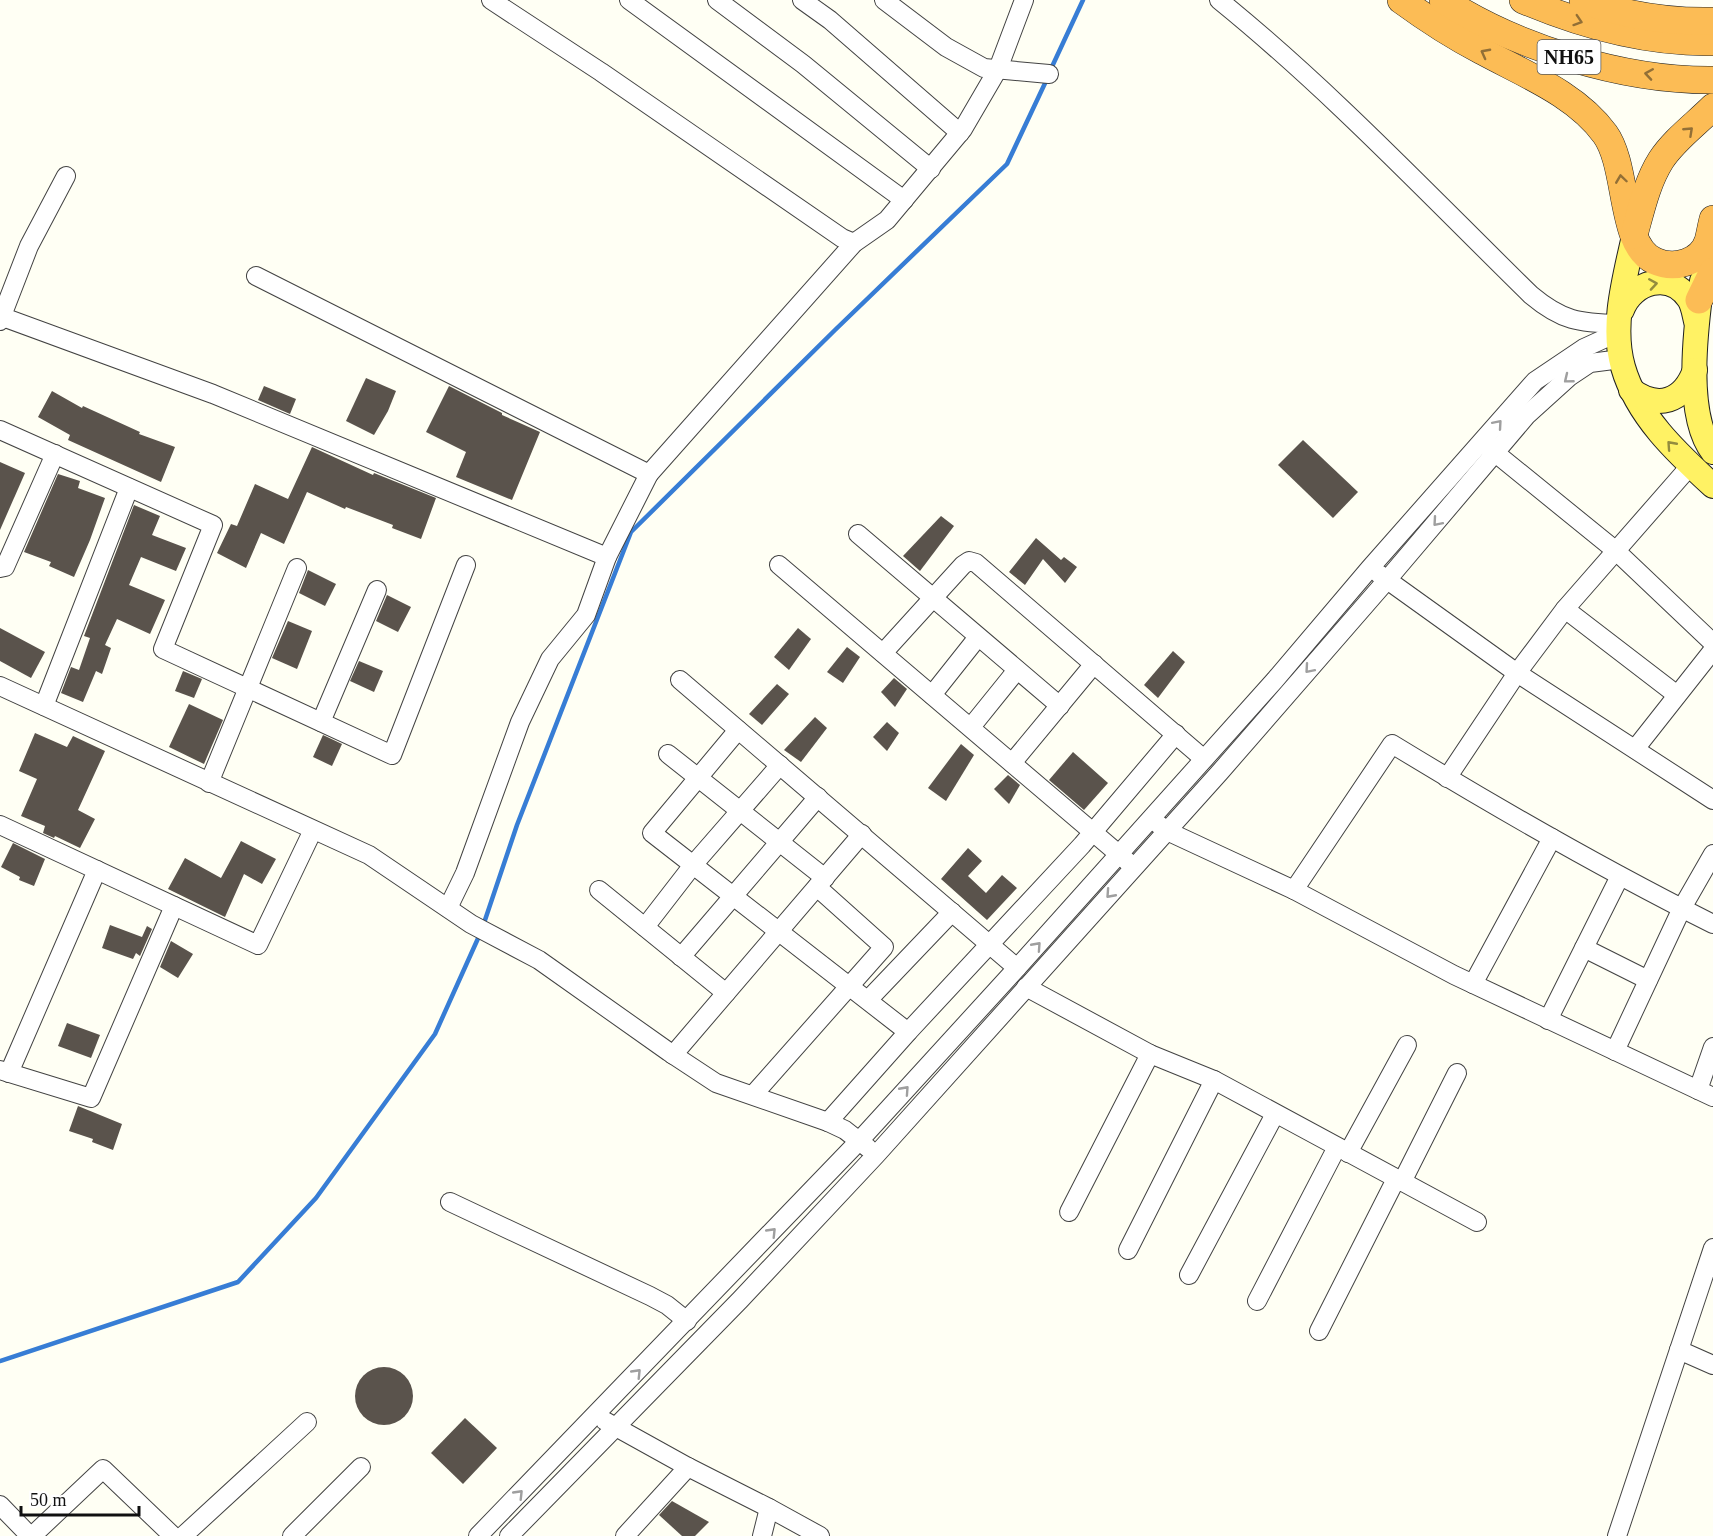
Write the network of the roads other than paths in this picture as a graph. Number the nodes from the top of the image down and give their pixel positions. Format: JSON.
{"nodes":[{"id":1,"x":491,"y":0,"type":"edge"},
{"id":2,"x":717,"y":0,"type":"edge"},
{"id":3,"x":802,"y":0,"type":"edge"},
{"id":4,"x":884,"y":0,"type":"edge"},
{"id":5,"x":1024,"y":0,"type":"edge"},
{"id":6,"x":1219,"y":0,"type":"edge"},
{"id":7,"x":1401,"y":0,"type":"edge"},
{"id":8,"x":1443,"y":0,"type":"edge"},
{"id":9,"x":1523,"y":0,"type":"edge"},
{"id":10,"x":1583,"y":0,"type":"edge"},
{"id":11,"x":633,"y":1,"type":"edge"},
{"id":12,"x":1711,"y":35,"type":"edge"},
{"id":13,"x":998,"y":69,"type":"junction"},
{"id":14,"x":1049,"y":74,"type":"dead end"},
{"id":15,"x":1710,"y":80,"type":"edge"},
{"id":16,"x":1713,"y":107,"type":"edge"},
{"id":17,"x":960,"y":133,"type":"junction"},
{"id":18,"x":931,"y":169,"type":"junction"},
{"id":19,"x":66,"y":176,"type":"dead end"},
{"id":20,"x":904,"y":200,"type":"junction"},
{"id":21,"x":1710,"y":231,"type":"edge"},
{"id":22,"x":1634,"y":236,"type":"junction"},
{"id":23,"x":854,"y":243,"type":"junction"},
{"id":24,"x":1713,"y":271,"type":"edge"},
{"id":25,"x":256,"y":276,"type":"dead end"},
{"id":26,"x":1698,"y":313,"type":"junction"},
{"id":27,"x":1,"y":318,"type":"edge"},
{"id":28,"x":1619,"y":328,"type":"junction"},
{"id":29,"x":1622,"y":359,"type":"junction"},
{"id":30,"x":1695,"y":370,"type":"junction"},
{"id":31,"x":1631,"y":390,"type":"junction"},
{"id":32,"x":0,"y":429,"type":"edge"},
{"id":33,"x":1489,"y":448,"type":"junction"},
{"id":34,"x":1713,"y":452,"type":"edge"},
{"id":35,"x":55,"y":454,"type":"junction"},
{"id":36,"x":1691,"y":465,"type":"junction"},
{"id":37,"x":648,"y":474,"type":"junction"},
{"id":38,"x":1713,"y":486,"type":"edge"},
{"id":39,"x":129,"y":488,"type":"junction"},
{"id":40,"x":858,"y":534,"type":"dead end"},
{"id":41,"x":1615,"y":550,"type":"junction"},
{"id":42,"x":607,"y":557,"type":"junction"},
{"id":43,"x":466,"y":565,"type":"dead end"},
{"id":44,"x":779,"y":565,"type":"dead end"},
{"id":45,"x":0,"y":568,"type":"edge"},
{"id":46,"x":297,"y":568,"type":"dead end"},
{"id":47,"x":1370,"y":568,"type":"junction"},
{"id":48,"x":1387,"y":580,"type":"junction"},
{"id":49,"x":377,"y":590,"type":"dead end"},
{"id":50,"x":933,"y":598,"type":"junction"},
{"id":51,"x":1564,"y":609,"type":"junction"},
{"id":52,"x":978,"y":637,"type":"junction"},
{"id":53,"x":1713,"y":643,"type":"edge"},
{"id":54,"x":1713,"y":650,"type":"edge"},
{"id":55,"x":883,"y":653,"type":"junction"},
{"id":56,"x":1094,"y":664,"type":"junction"},
{"id":57,"x":1017,"y":670,"type":"junction"},
{"id":58,"x":1517,"y":673,"type":"junction"},
{"id":59,"x":680,"y":680,"type":"dead end"},
{"id":60,"x":0,"y":686,"type":"edge"},
{"id":61,"x":248,"y":688,"type":"junction"},
{"id":62,"x":932,"y":695,"type":"junction"},
{"id":63,"x":1677,"y":695,"type":"junction"},
{"id":64,"x":44,"y":706,"type":"junction"},
{"id":65,"x":1060,"y":706,"type":"junction"},
{"id":66,"x":321,"y":722,"type":"junction"},
{"id":67,"x":971,"y":727,"type":"junction"},
{"id":68,"x":738,"y":730,"type":"junction"},
{"id":69,"x":1176,"y":734,"type":"junction"},
{"id":70,"x":1635,"y":749,"type":"junction"},
{"id":71,"x":668,"y":754,"type":"dead end"},
{"id":72,"x":1204,"y":759,"type":"junction"},
{"id":73,"x":1012,"y":763,"type":"junction"},
{"id":74,"x":780,"y":765,"type":"junction"},
{"id":75,"x":698,"y":778,"type":"junction"},
{"id":76,"x":1447,"y":778,"type":"junction"},
{"id":77,"x":209,"y":783,"type":"junction"},
{"id":78,"x":818,"y":797,"type":"junction"},
{"id":79,"x":1713,"y":800,"type":"edge"},
{"id":80,"x":740,"y":811,"type":"junction"},
{"id":81,"x":1152,"y":818,"type":"junction"},
{"id":82,"x":0,"y":825,"type":"edge"},
{"id":83,"x":313,"y":830,"type":"junction"},
{"id":84,"x":1094,"y":831,"type":"junction"},
{"id":85,"x":1167,"y":831,"type":"junction"},
{"id":86,"x":862,"y":834,"type":"junction"},
{"id":87,"x":1552,"y":838,"type":"junction"},
{"id":88,"x":779,"y":842,"type":"junction"},
{"id":89,"x":1119,"y":854,"type":"junction"},
{"id":90,"x":1713,"y":854,"type":"edge"},
{"id":91,"x":693,"y":865,"type":"junction"},
{"id":92,"x":1133,"y":868,"type":"junction"},
{"id":93,"x":96,"y":870,"type":"junction"},
{"id":94,"x":1620,"y":876,"type":"junction"},
{"id":95,"x":821,"y":882,"type":"junction"},
{"id":96,"x":599,"y":890,"type":"dead end"},
{"id":97,"x":1294,"y":890,"type":"junction"},
{"id":98,"x":733,"y":896,"type":"junction"},
{"id":99,"x":174,"y":906,"type":"junction"},
{"id":100,"x":448,"y":908,"type":"junction"},
{"id":101,"x":1682,"y":908,"type":"junction"},
{"id":102,"x":952,"y":912,"type":"junction"},
{"id":103,"x":1713,"y":924,"type":"edge"},
{"id":104,"x":645,"y":927,"type":"junction"},
{"id":105,"x":779,"y":931,"type":"junction"},
{"id":106,"x":990,"y":944,"type":"junction"},
{"id":107,"x":1584,"y":948,"type":"junction"},
{"id":108,"x":681,"y":957,"type":"junction"},
{"id":109,"x":1017,"y":968,"type":"junction"},
{"id":110,"x":1648,"y":980,"type":"junction"},
{"id":111,"x":1473,"y":984,"type":"junction"},
{"id":112,"x":849,"y":986,"type":"junction"},
{"id":113,"x":1026,"y":987,"type":"junction"},
{"id":114,"x":726,"y":993,"type":"junction"},
{"id":115,"x":868,"y":1000,"type":"junction"},
{"id":116,"x":1548,"y":1020,"type":"junction"},
{"id":117,"x":908,"y":1032,"type":"junction"},
{"id":118,"x":1407,"y":1045,"type":"dead end"},
{"id":119,"x":1713,"y":1047,"type":"edge"},
{"id":120,"x":1615,"y":1051,"type":"junction"},
{"id":121,"x":1150,"y":1054,"type":"junction"},
{"id":122,"x":673,"y":1055,"type":"junction"},
{"id":123,"x":4,"y":1072,"type":"edge"},
{"id":124,"x":1457,"y":1073,"type":"dead end"},
{"id":125,"x":1214,"y":1080,"type":"junction"},
{"id":126,"x":1706,"y":1093,"type":"edge"},
{"id":127,"x":753,"y":1095,"type":"junction"},
{"id":128,"x":1275,"y":1114,"type":"junction"},
{"id":129,"x":828,"y":1122,"type":"junction"},
{"id":130,"x":860,"y":1140,"type":"junction"},
{"id":131,"x":1342,"y":1150,"type":"junction"},
{"id":132,"x":876,"y":1155,"type":"junction"},
{"id":133,"x":1399,"y":1180,"type":"junction"},
{"id":134,"x":450,"y":1202,"type":"dead end"},
{"id":135,"x":1069,"y":1212,"type":"dead end"},
{"id":136,"x":1477,"y":1222,"type":"dead end"},
{"id":137,"x":1713,"y":1248,"type":"edge"},
{"id":138,"x":1128,"y":1250,"type":"dead end"},
{"id":139,"x":1190,"y":1275,"type":"dead end"},
{"id":140,"x":1257,"y":1301,"type":"dead end"},
{"id":141,"x":687,"y":1321,"type":"junction"},
{"id":142,"x":1319,"y":1331,"type":"dead end"},
{"id":143,"x":1679,"y":1350,"type":"junction"},
{"id":144,"x":1713,"y":1365,"type":"edge"},
{"id":145,"x":596,"y":1415,"type":"junction"},
{"id":146,"x":307,"y":1422,"type":"dead end"},
{"id":147,"x":615,"y":1428,"type":"junction"},
{"id":148,"x":362,"y":1467,"type":"dead end"},
{"id":149,"x":688,"y":1467,"type":"junction"},
{"id":150,"x":0,"y":1505,"type":"edge"},
{"id":151,"x":769,"y":1508,"type":"junction"},
{"id":152,"x":31,"y":1536,"type":"edge"},
{"id":153,"x":173,"y":1536,"type":"edge"},
{"id":154,"x":183,"y":1536,"type":"edge"},
{"id":155,"x":292,"y":1536,"type":"edge"},
{"id":156,"x":478,"y":1536,"type":"edge"},
{"id":157,"x":509,"y":1536,"type":"edge"},
{"id":158,"x":625,"y":1536,"type":"edge"},
{"id":159,"x":762,"y":1536,"type":"edge"},
{"id":160,"x":820,"y":1536,"type":"edge"},
{"id":161,"x":1617,"y":1536,"type":"edge"}],
"edges":[{"from":1,"to":23,"type":"street"},
{"from":2,"to":18,"type":"street"},
{"from":3,"to":17,"type":"street"},
{"from":4,"to":13,"type":"street"},
{"from":5,"to":13,"type":"street"},
{"from":6,"to":28,"type":"street"},
{"from":22,"to":7,"type":"highway","one_way":true},
{"from":15,"to":8,"type":"highway","number":"NH65","one_way":true},
{"from":9,"to":12,"type":"highway","number":"NH65","one_way":true},
{"from":10,"to":12,"type":"highway"},
{"from":11,"to":20,"type":"street"},
{"from":13,"to":14,"type":"street"},
{"from":13,"to":17,"type":"street"},
{"from":22,"to":16,"type":"highway","one_way":true},
{"from":17,"to":18,"type":"street"},
{"from":18,"to":20,"type":"street"},
{"from":19,"to":27,"type":"street"},
{"from":20,"to":23,"type":"street"},
{"from":21,"to":22,"type":"highway"},
{"from":21,"to":26,"type":"main road"},
{"from":22,"to":28,"type":"main road"},
{"from":23,"to":37,"type":"street"},
{"from":24,"to":26,"type":"highway"},
{"from":25,"to":37,"type":"street"},
{"from":28,"to":26,"type":"main road","one_way":true},
{"from":26,"to":30,"type":"main road"},
{"from":27,"to":42,"type":"street"},
{"from":28,"to":29,"type":"main road"},
{"from":33,"to":28,"type":"street","one_way":true},
{"from":29,"to":31,"type":"main road"},
{"from":29,"to":33,"type":"street","one_way":true},
{"from":30,"to":31,"type":"main road"},
{"from":30,"to":34,"type":"main road"},
{"from":36,"to":31,"type":"main road","one_way":true},
{"from":32,"to":35,"type":"street"},
{"from":33,"to":41,"type":"street"},
{"from":33,"to":47,"type":"street"},
{"from":33,"to":48,"type":"street","one_way":true},
{"from":35,"to":39,"type":"street"},
{"from":35,"to":45,"type":"street"},
{"from":36,"to":38,"type":"main road"},
{"from":36,"to":41,"type":"street"},
{"from":37,"to":42,"type":"street"},
{"from":39,"to":61,"type":"street"},
{"from":39,"to":64,"type":"street"},
{"from":40,"to":50,"type":"street"},
{"from":41,"to":51,"type":"street"},
{"from":41,"to":53,"type":"street"},
{"from":42,"to":100,"type":"street"},
{"from":43,"to":66,"type":"street"},
{"from":44,"to":55,"type":"street"},
{"from":46,"to":61,"type":"street"},
{"from":47,"to":48,"type":"street"},
{"from":47,"to":72,"type":"street"},
{"from":48,"to":58,"type":"street"},
{"from":48,"to":85,"type":"street","one_way":true},
{"from":49,"to":66,"type":"street"},
{"from":50,"to":52,"type":"street"},
{"from":50,"to":55,"type":"street"},
{"from":50,"to":56,"type":"street"},
{"from":51,"to":58,"type":"street"},
{"from":51,"to":63,"type":"street"},
{"from":52,"to":57,"type":"street"},
{"from":52,"to":62,"type":"street"},
{"from":54,"to":63,"type":"street"},
{"from":55,"to":62,"type":"street"},
{"from":56,"to":65,"type":"street"},
{"from":56,"to":69,"type":"street"},
{"from":57,"to":65,"type":"street"},
{"from":57,"to":67,"type":"street"},
{"from":58,"to":70,"type":"street"},
{"from":58,"to":76,"type":"street"},
{"from":59,"to":68,"type":"street"},
{"from":60,"to":64,"type":"street"},
{"from":61,"to":66,"type":"street"},
{"from":61,"to":77,"type":"street"},
{"from":62,"to":67,"type":"street"},
{"from":63,"to":70,"type":"street"},
{"from":64,"to":77,"type":"street"},
{"from":65,"to":73,"type":"street"},
{"from":67,"to":73,"type":"street"},
{"from":68,"to":74,"type":"street"},
{"from":68,"to":75,"type":"street"},
{"from":69,"to":72,"type":"street"},
{"from":69,"to":84,"type":"street"},
{"from":70,"to":79,"type":"street"},
{"from":71,"to":75,"type":"street"},
{"from":72,"to":81,"type":"street"},
{"from":73,"to":84,"type":"street"},
{"from":74,"to":78,"type":"street"},
{"from":74,"to":80,"type":"street"},
{"from":75,"to":80,"type":"street"},
{"from":75,"to":91,"type":"street"},
{"from":76,"to":87,"type":"street"},
{"from":76,"to":97,"type":"street"},
{"from":77,"to":83,"type":"street"},
{"from":78,"to":86,"type":"street"},
{"from":78,"to":88,"type":"street"},
{"from":80,"to":88,"type":"street"},
{"from":80,"to":91,"type":"street"},
{"from":81,"to":85,"type":"street"},
{"from":81,"to":89,"type":"street"},
{"from":82,"to":93,"type":"street"},
{"from":83,"to":99,"type":"street"},
{"from":83,"to":100,"type":"street"},
{"from":84,"to":89,"type":"street"},
{"from":84,"to":106,"type":"street"},
{"from":85,"to":92,"type":"street"},
{"from":85,"to":97,"type":"street"},
{"from":86,"to":95,"type":"street"},
{"from":86,"to":102,"type":"street"},
{"from":87,"to":94,"type":"street"},
{"from":87,"to":111,"type":"street"},
{"from":88,"to":95,"type":"street"},
{"from":88,"to":98,"type":"street"},
{"from":89,"to":92,"type":"street"},
{"from":109,"to":89,"type":"street","one_way":true},
{"from":90,"to":101,"type":"street"},
{"from":91,"to":98,"type":"street"},
{"from":91,"to":104,"type":"street"},
{"from":92,"to":113,"type":"street","one_way":true},
{"from":93,"to":99,"type":"street"},
{"from":93,"to":123,"type":"street"},
{"from":94,"to":101,"type":"street"},
{"from":94,"to":107,"type":"street"},
{"from":95,"to":105,"type":"street"},
{"from":95,"to":112,"type":"street"},
{"from":96,"to":104,"type":"street"},
{"from":97,"to":111,"type":"street"},
{"from":98,"to":105,"type":"street"},
{"from":98,"to":108,"type":"street"},
{"from":99,"to":123,"type":"street"},
{"from":100,"to":122,"type":"street"},
{"from":101,"to":103,"type":"street"},
{"from":101,"to":110,"type":"street"},
{"from":102,"to":106,"type":"street"},
{"from":102,"to":115,"type":"street"},
{"from":104,"to":108,"type":"street"},
{"from":105,"to":112,"type":"street"},
{"from":105,"to":114,"type":"street"},
{"from":106,"to":109,"type":"street"},
{"from":106,"to":117,"type":"street"},
{"from":107,"to":110,"type":"street"},
{"from":107,"to":116,"type":"street"},
{"from":108,"to":114,"type":"street"},
{"from":130,"to":109,"type":"street","one_way":true},
{"from":110,"to":120,"type":"street"},
{"from":111,"to":116,"type":"street"},
{"from":112,"to":115,"type":"street"},
{"from":112,"to":127,"type":"street"},
{"from":113,"to":121,"type":"street"},
{"from":113,"to":132,"type":"street"},
{"from":114,"to":122,"type":"street"},
{"from":115,"to":117,"type":"street"},
{"from":116,"to":120,"type":"street"},
{"from":117,"to":129,"type":"street"},
{"from":118,"to":131,"type":"street"},
{"from":119,"to":126,"type":"street"},
{"from":120,"to":126,"type":"street"},
{"from":121,"to":125,"type":"street"},
{"from":121,"to":135,"type":"street"},
{"from":122,"to":127,"type":"street"},
{"from":124,"to":133,"type":"street"},
{"from":125,"to":128,"type":"street"},
{"from":125,"to":138,"type":"street"},
{"from":127,"to":129,"type":"street"},
{"from":128,"to":131,"type":"street"},
{"from":128,"to":139,"type":"street"},
{"from":129,"to":130,"type":"street"},
{"from":130,"to":132,"type":"street"},
{"from":141,"to":130,"type":"street","one_way":true},
{"from":131,"to":133,"type":"street"},
{"from":131,"to":140,"type":"street"},
{"from":132,"to":147,"type":"street"},
{"from":133,"to":136,"type":"street"},
{"from":133,"to":142,"type":"street"},
{"from":134,"to":141,"type":"street"},
{"from":137,"to":143,"type":"street"},
{"from":145,"to":141,"type":"street","one_way":true},
{"from":143,"to":144,"type":"street"},
{"from":143,"to":161,"type":"street"},
{"from":145,"to":147,"type":"street"},
{"from":156,"to":145,"type":"street","one_way":true},
{"from":146,"to":154,"type":"street"},
{"from":147,"to":149,"type":"street"},
{"from":147,"to":157,"type":"street"},
{"from":148,"to":155,"type":"street"},
{"from":149,"to":151,"type":"street"},
{"from":149,"to":158,"type":"street"},
{"from":150,"to":152,"type":"street"},
{"from":151,"to":159,"type":"street"},
{"from":151,"to":160,"type":"street"},
{"from":152,"to":153,"type":"street"}]}
